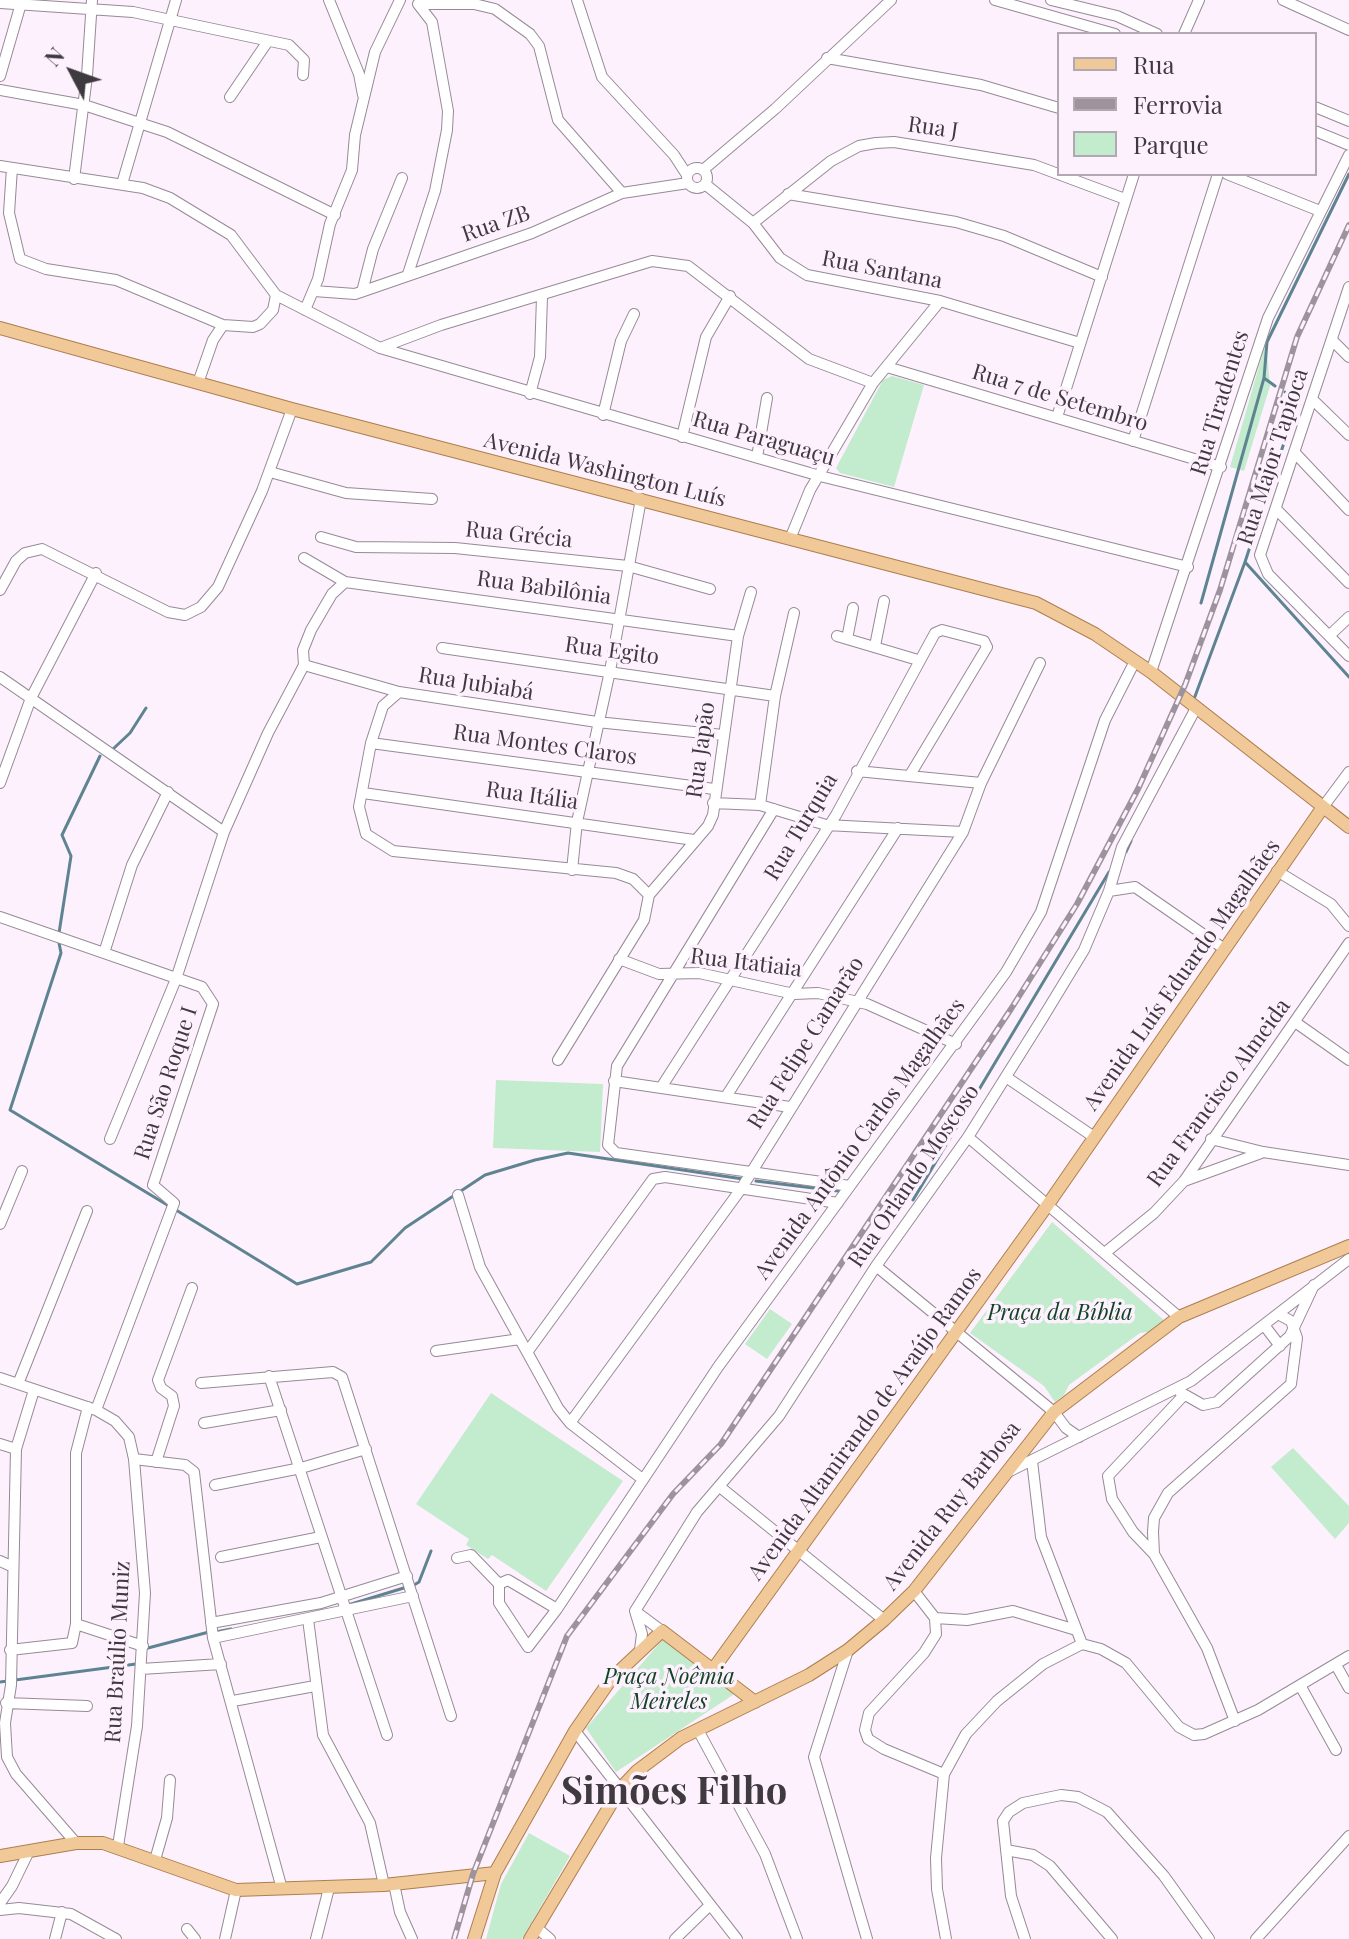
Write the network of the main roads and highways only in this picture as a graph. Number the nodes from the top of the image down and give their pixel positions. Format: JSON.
{"nodes":[{"id":1,"x":0,"y":328,"type":"edge"},
{"id":2,"x":1323,"y":807,"type":"junction"},
{"id":3,"x":1349,"y":827,"type":"edge"},
{"id":4,"x":1049,"y":1203,"type":"joint"},
{"id":5,"x":1349,"y":1246,"type":"edge"},
{"id":6,"x":714,"y":1668,"type":"junction"},
{"id":7,"x":755,"y":1702,"type":"junction"},
{"id":8,"x":0,"y":1856,"type":"edge"},
{"id":9,"x":495,"y":1873,"type":"junction"},
{"id":10,"x":533,"y":1933,"type":"edge"},
{"id":11,"x":474,"y":1939,"type":"edge"}],
"edges":[{"from":1,"to":2,"type":"main road","name":"Avenida Washington Luís"},
{"from":2,"to":3,"type":"main road","name":"Avenida Washington Luís"},
{"from":2,"to":4,"type":"main road","name":"Avenida Luís Eduardo Magalhães"},
{"from":4,"to":6,"type":"main road","name":"Avenida Altamirando de Araújo Ramos"},
{"from":5,"to":7,"type":"main road","name":"Avenida Ruy Barbosa"},
{"from":6,"to":7,"type":"main road"},
{"from":6,"to":9,"type":"main road"},
{"from":7,"to":10,"type":"main road","name":"Avenida Ruy Barbosa"},
{"from":8,"to":9,"type":"main road"},
{"from":9,"to":11,"type":"main road"}]}
